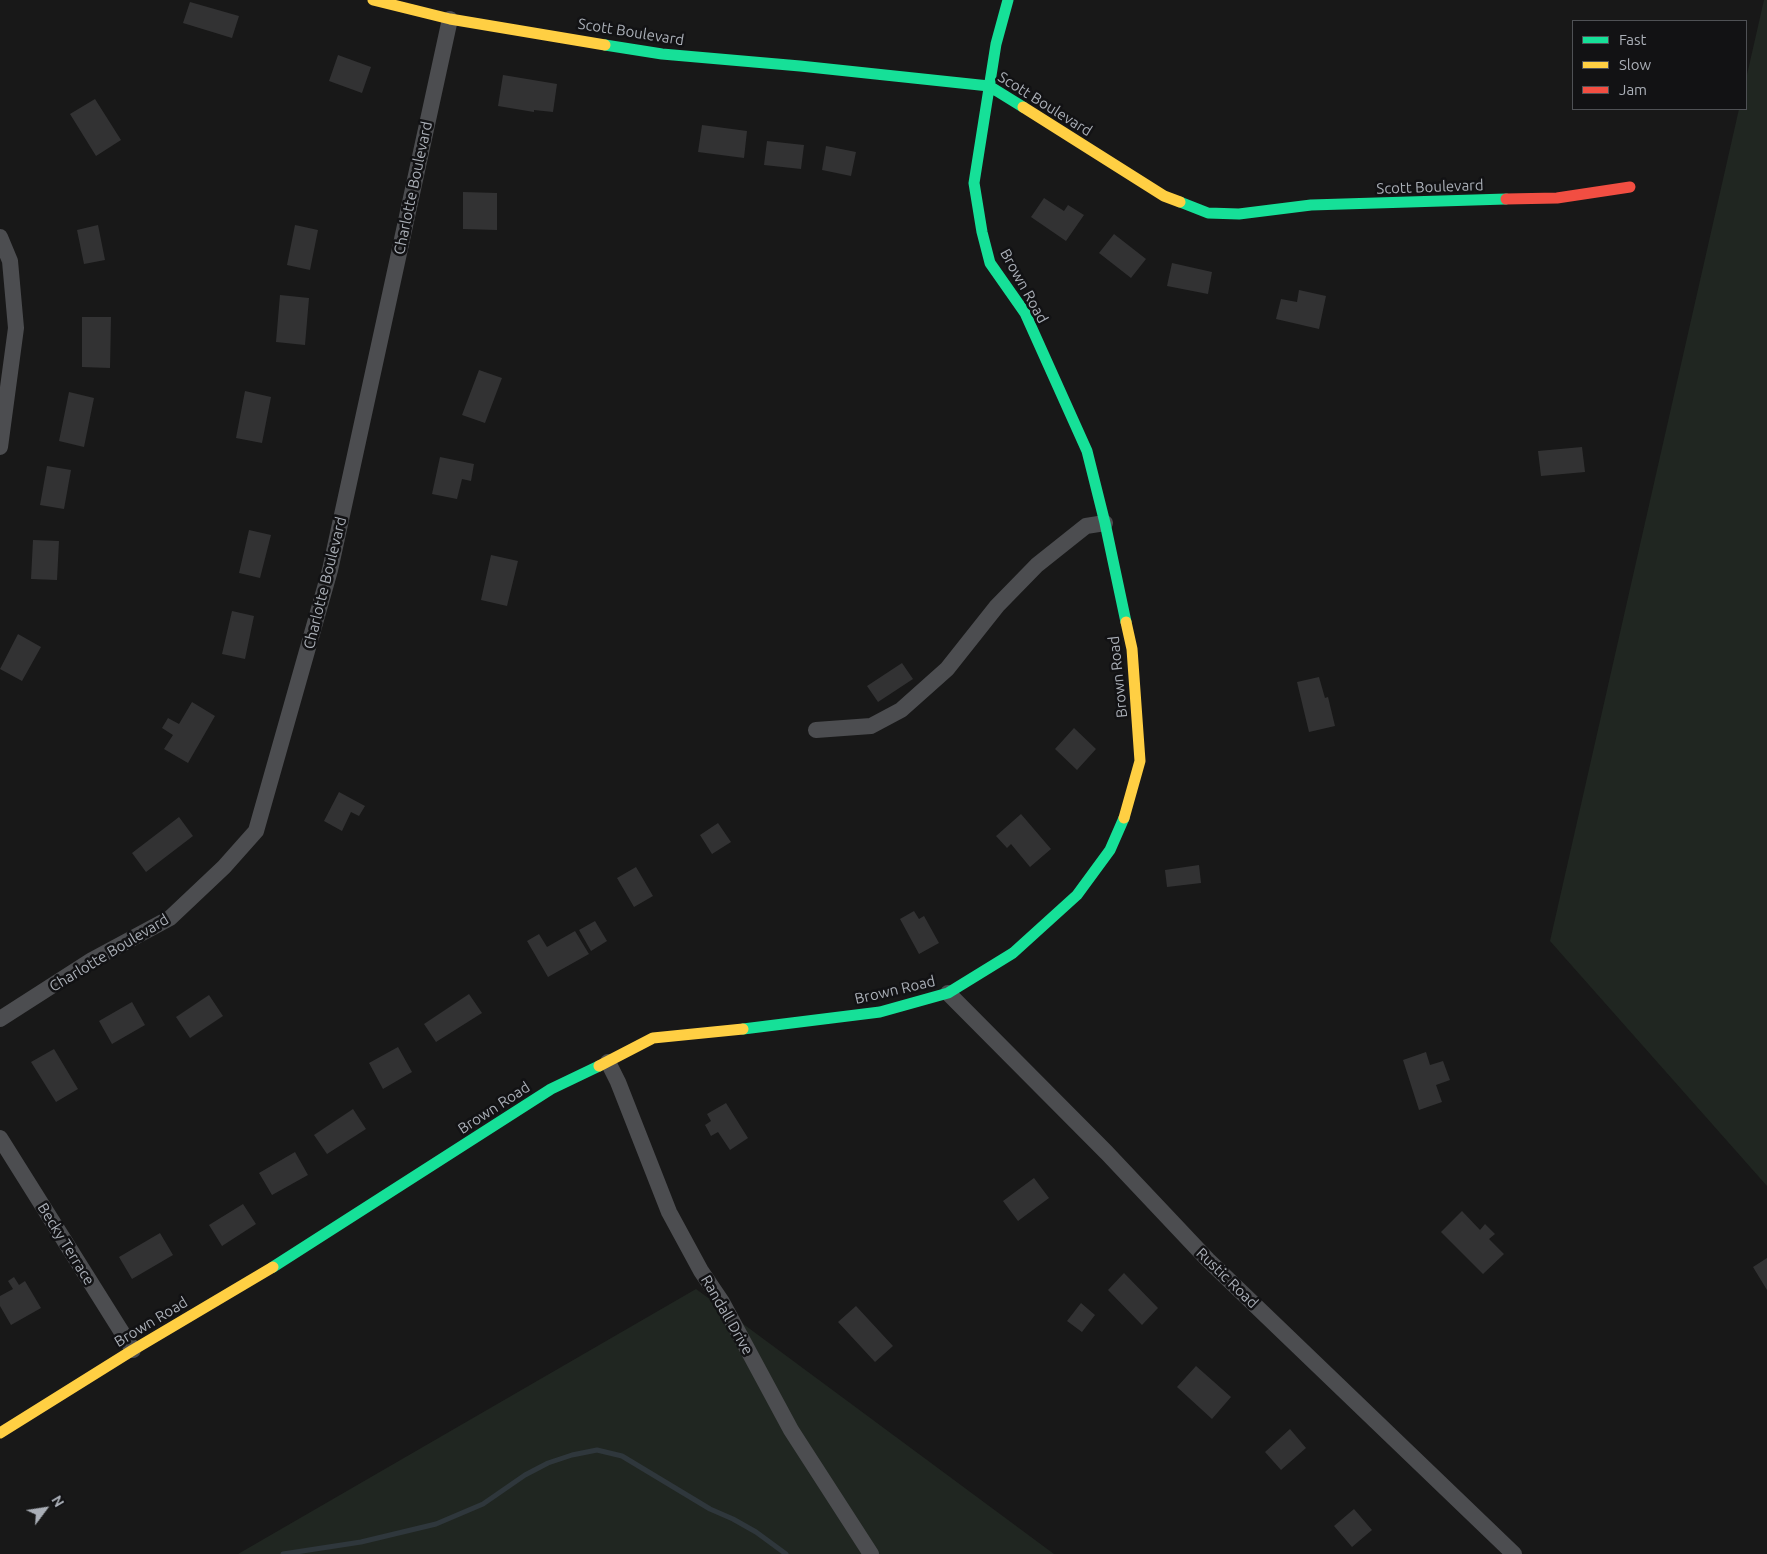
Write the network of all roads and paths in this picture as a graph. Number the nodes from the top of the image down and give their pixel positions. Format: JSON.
{"nodes":[{"id":1,"x":373,"y":0,"type":"edge"},
{"id":2,"x":1008,"y":0,"type":"edge"},
{"id":3,"x":450,"y":19,"type":"junction"},
{"id":4,"x":990,"y":86,"type":"junction"},
{"id":5,"x":1630,"y":187,"type":"dead end"},
{"id":6,"x":0,"y":237,"type":"edge"},
{"id":7,"x":0,"y":447,"type":"edge"},
{"id":8,"x":1105,"y":523,"type":"junction"},
{"id":9,"x":816,"y":730,"type":"dead end"},
{"id":10,"x":948,"y":993,"type":"junction"},
{"id":11,"x":0,"y":1019,"type":"edge"},
{"id":12,"x":608,"y":1062,"type":"junction"},
{"id":13,"x":0,"y":1138,"type":"edge"},
{"id":14,"x":133,"y":1350,"type":"junction"},
{"id":15,"x":0,"y":1433,"type":"edge"},
{"id":16,"x":871,"y":1554,"type":"edge"},
{"id":17,"x":1514,"y":1554,"type":"edge"}],
"edges":[{"from":1,"to":3,"type":"street","name":"Scott Boulevard"},
{"from":2,"to":4,"type":"street","name":"Brown Road"},
{"from":3,"to":4,"type":"street","name":"Scott Boulevard"},
{"from":3,"to":11,"type":"street","name":"Charlotte Boulevard"},
{"from":4,"to":5,"type":"street","name":"Scott Boulevard"},
{"from":4,"to":8,"type":"street","name":"Brown Road"},
{"from":6,"to":7,"type":"street"},
{"from":8,"to":9,"type":"street"},
{"from":8,"to":10,"type":"street","name":"Brown Road"},
{"from":10,"to":12,"type":"street","name":"Brown Road"},
{"from":10,"to":17,"type":"street","name":"Rustic Road"},
{"from":12,"to":14,"type":"street","name":"Brown Road"},
{"from":12,"to":16,"type":"street","name":"Randall Drive"},
{"from":13,"to":14,"type":"street","name":"Becky Terrace"},
{"from":14,"to":15,"type":"street","name":"Brown Road"}]}
